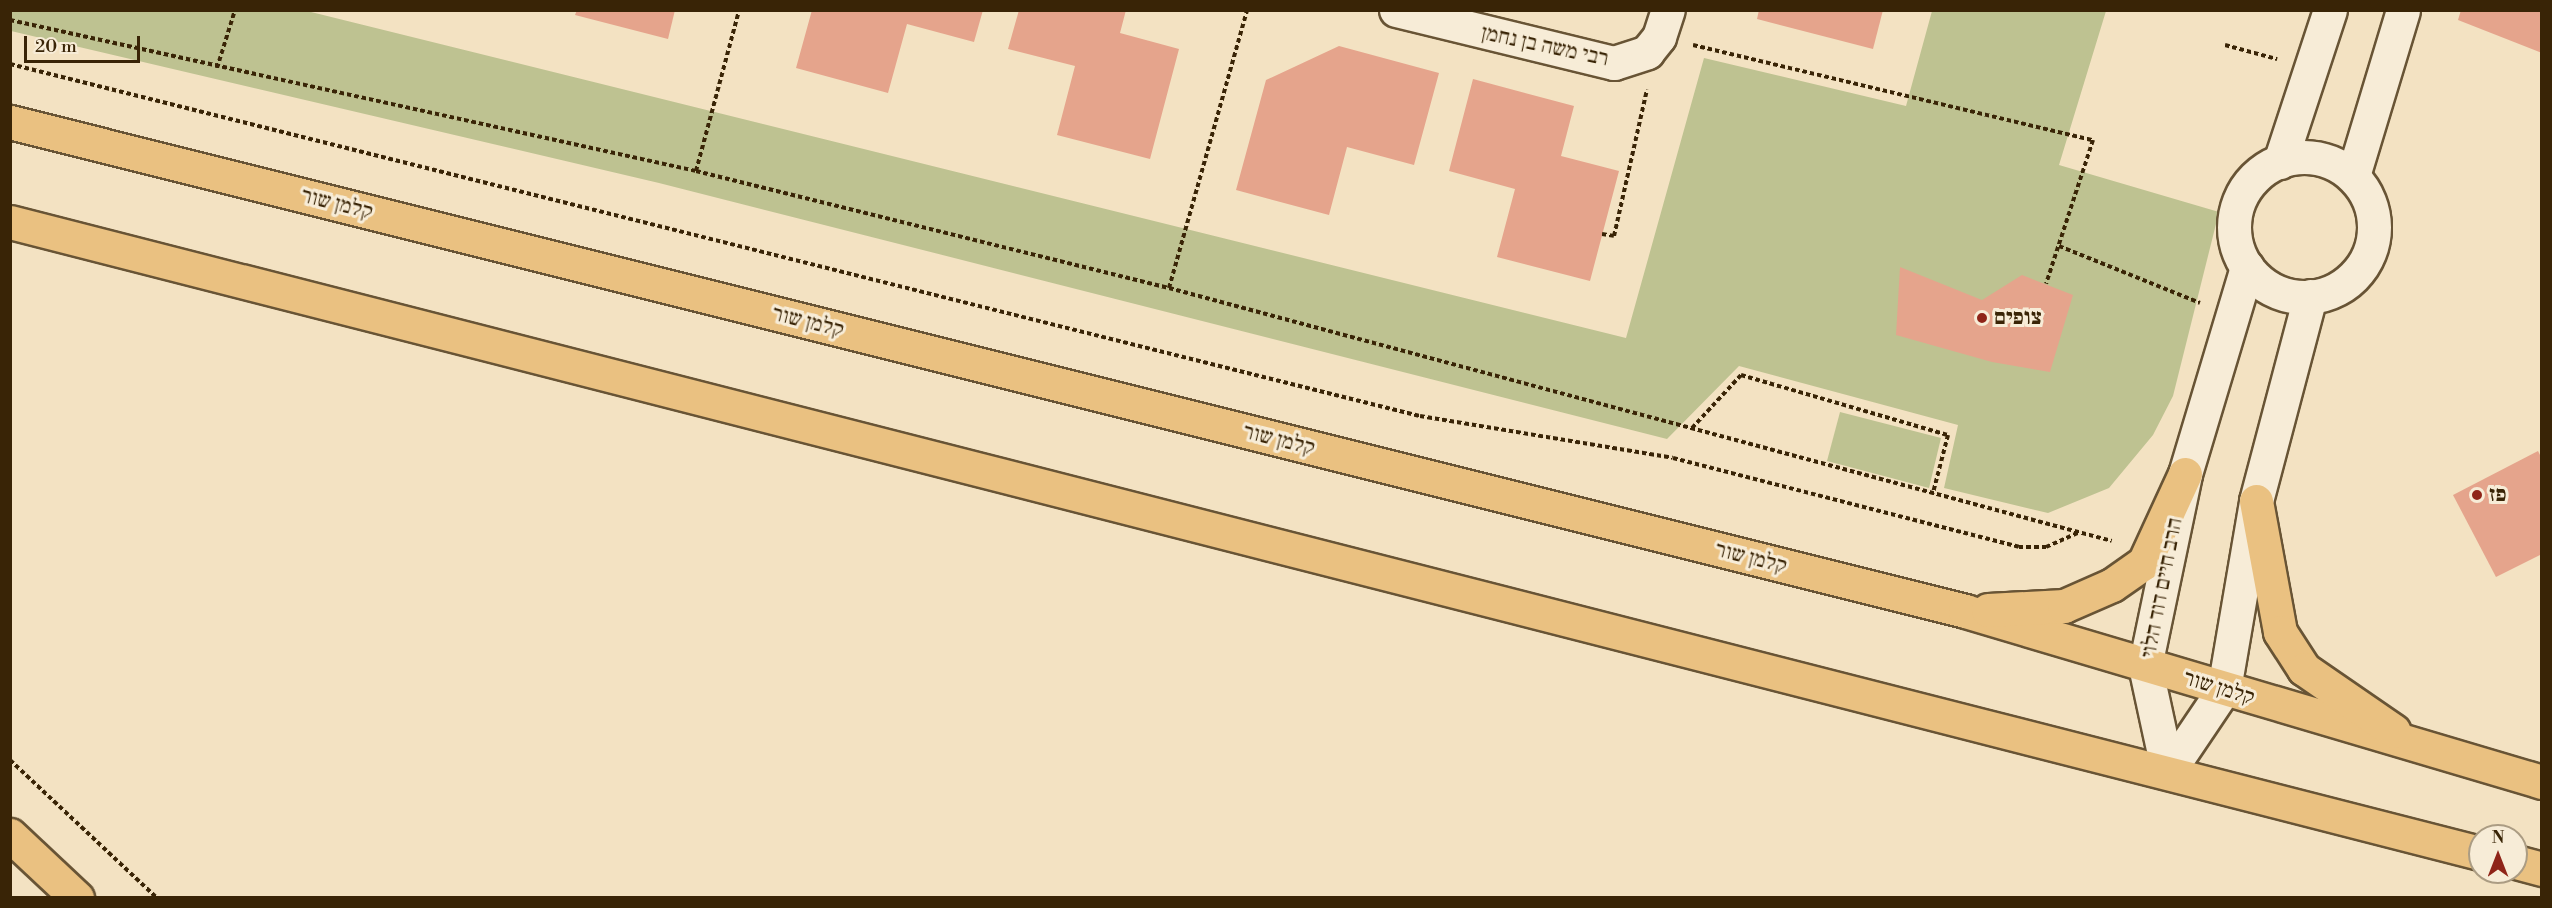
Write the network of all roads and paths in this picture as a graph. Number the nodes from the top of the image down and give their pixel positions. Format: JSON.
{"nodes":[{"id":1,"x":235,"y":10,"type":"edge"},
{"id":2,"x":739,"y":10,"type":"edge"},
{"id":3,"x":1247,"y":10,"type":"edge"},
{"id":4,"x":1396,"y":10,"type":"edge"},
{"id":5,"x":2330,"y":10,"type":"edge"},
{"id":6,"x":2403,"y":10,"type":"edge"},
{"id":7,"x":10,"y":20,"type":"edge"},
{"id":8,"x":1663,"y":24,"type":"edge"},
{"id":9,"x":2225,"y":45,"type":"dead end"},
{"id":10,"x":10,"y":64,"type":"edge"},
{"id":11,"x":217,"y":68,"type":"junction"},
{"id":12,"x":2312,"y":68,"type":"junction"},
{"id":13,"x":10,"y":122,"type":"edge"},
{"id":14,"x":2280,"y":162,"type":"junction"},
{"id":15,"x":696,"y":171,"type":"junction"},
{"id":16,"x":2353,"y":176,"type":"junction"},
{"id":17,"x":10,"y":222,"type":"edge"},
{"id":18,"x":1602,"y":234,"type":"dead end"},
{"id":19,"x":2059,"y":246,"type":"junction"},
{"id":20,"x":2247,"y":267,"type":"junction"},
{"id":21,"x":2046,"y":284,"type":"dead end"},
{"id":22,"x":1169,"y":288,"type":"junction"},
{"id":23,"x":2310,"y":296,"type":"junction"},
{"id":24,"x":2235,"y":317,"type":"junction"},
{"id":25,"x":1692,"y":428,"type":"junction"},
{"id":26,"x":2185,"y":474,"type":"junction"},
{"id":27,"x":1933,"y":493,"type":"junction"},
{"id":28,"x":2256,"y":501,"type":"junction"},
{"id":29,"x":2079,"y":532,"type":"junction"},
{"id":30,"x":2144,"y":563,"type":"junction"},
{"id":31,"x":1965,"y":611,"type":"junction"},
{"id":32,"x":2145,"y":666,"type":"junction"},
{"id":33,"x":2224,"y":689,"type":"junction"},
{"id":34,"x":2418,"y":748,"type":"junction"},
{"id":35,"x":10,"y":760,"type":"edge"},
{"id":36,"x":2168,"y":772,"type":"junction"},
{"id":37,"x":2541,"y":782,"type":"edge"},
{"id":38,"x":10,"y":835,"type":"edge"},
{"id":39,"x":2468,"y":850,"type":"edge"},
{"id":40,"x":77,"y":897,"type":"edge"},
{"id":41,"x":157,"y":897,"type":"edge"}],
"edges":[{"from":1,"to":11,"type":"path"},
{"from":2,"to":15,"type":"path"},
{"from":3,"to":22,"type":"path"},
{"from":4,"to":8,"type":"street","name":"רבי משה בן נחמן"},
{"from":5,"to":12,"type":"street"},
{"from":6,"to":16,"type":"street"},
{"from":7,"to":11,"type":"path"},
{"from":8,"to":18,"type":"path"},
{"from":8,"to":19,"type":"path"},
{"from":9,"to":12,"type":"path"},
{"from":10,"to":29,"type":"path"},
{"from":11,"to":15,"type":"path"},
{"from":12,"to":14,"type":"street"},
{"from":13,"to":31,"type":"main road","name":"קלמן שור"},
{"from":14,"to":16,"type":"street"},
{"from":14,"to":20,"type":"street"},
{"from":15,"to":22,"type":"path"},
{"from":16,"to":23,"type":"street"},
{"from":17,"to":36,"type":"main road"},
{"from":19,"to":21,"type":"path"},
{"from":19,"to":24,"type":"path"},
{"from":20,"to":23,"type":"street"},
{"from":20,"to":24,"type":"street","name":"הרב חיים דוד הלוי"},
{"from":22,"to":25,"type":"path"},
{"from":23,"to":28,"type":"street"},
{"from":24,"to":26,"type":"street","name":"הרב חיים דוד הלוי"},
{"from":25,"to":27,"type":"path"},
{"from":25,"to":27,"type":"path"},
{"from":26,"to":30,"type":"main road"},
{"from":26,"to":32,"type":"street","name":"הרב חיים דוד הלוי"},
{"from":27,"to":29,"type":"path"},
{"from":28,"to":33,"type":"street"},
{"from":28,"to":34,"type":"main road"},
{"from":29,"to":30,"type":"path"},
{"from":30,"to":31,"type":"main road"},
{"from":31,"to":32,"type":"main road","name":"קלמן שור"},
{"from":32,"to":33,"type":"main road","name":"קלמן שור"},
{"from":32,"to":36,"type":"street","name":"הרב חיים דוד הלוי"},
{"from":33,"to":34,"type":"main road","name":"קלמן שור"},
{"from":33,"to":36,"type":"street"},
{"from":34,"to":37,"type":"main road","name":"קלמן שור"},
{"from":35,"to":41,"type":"path"},
{"from":36,"to":39,"type":"main road"},
{"from":38,"to":40,"type":"main road"}]}
